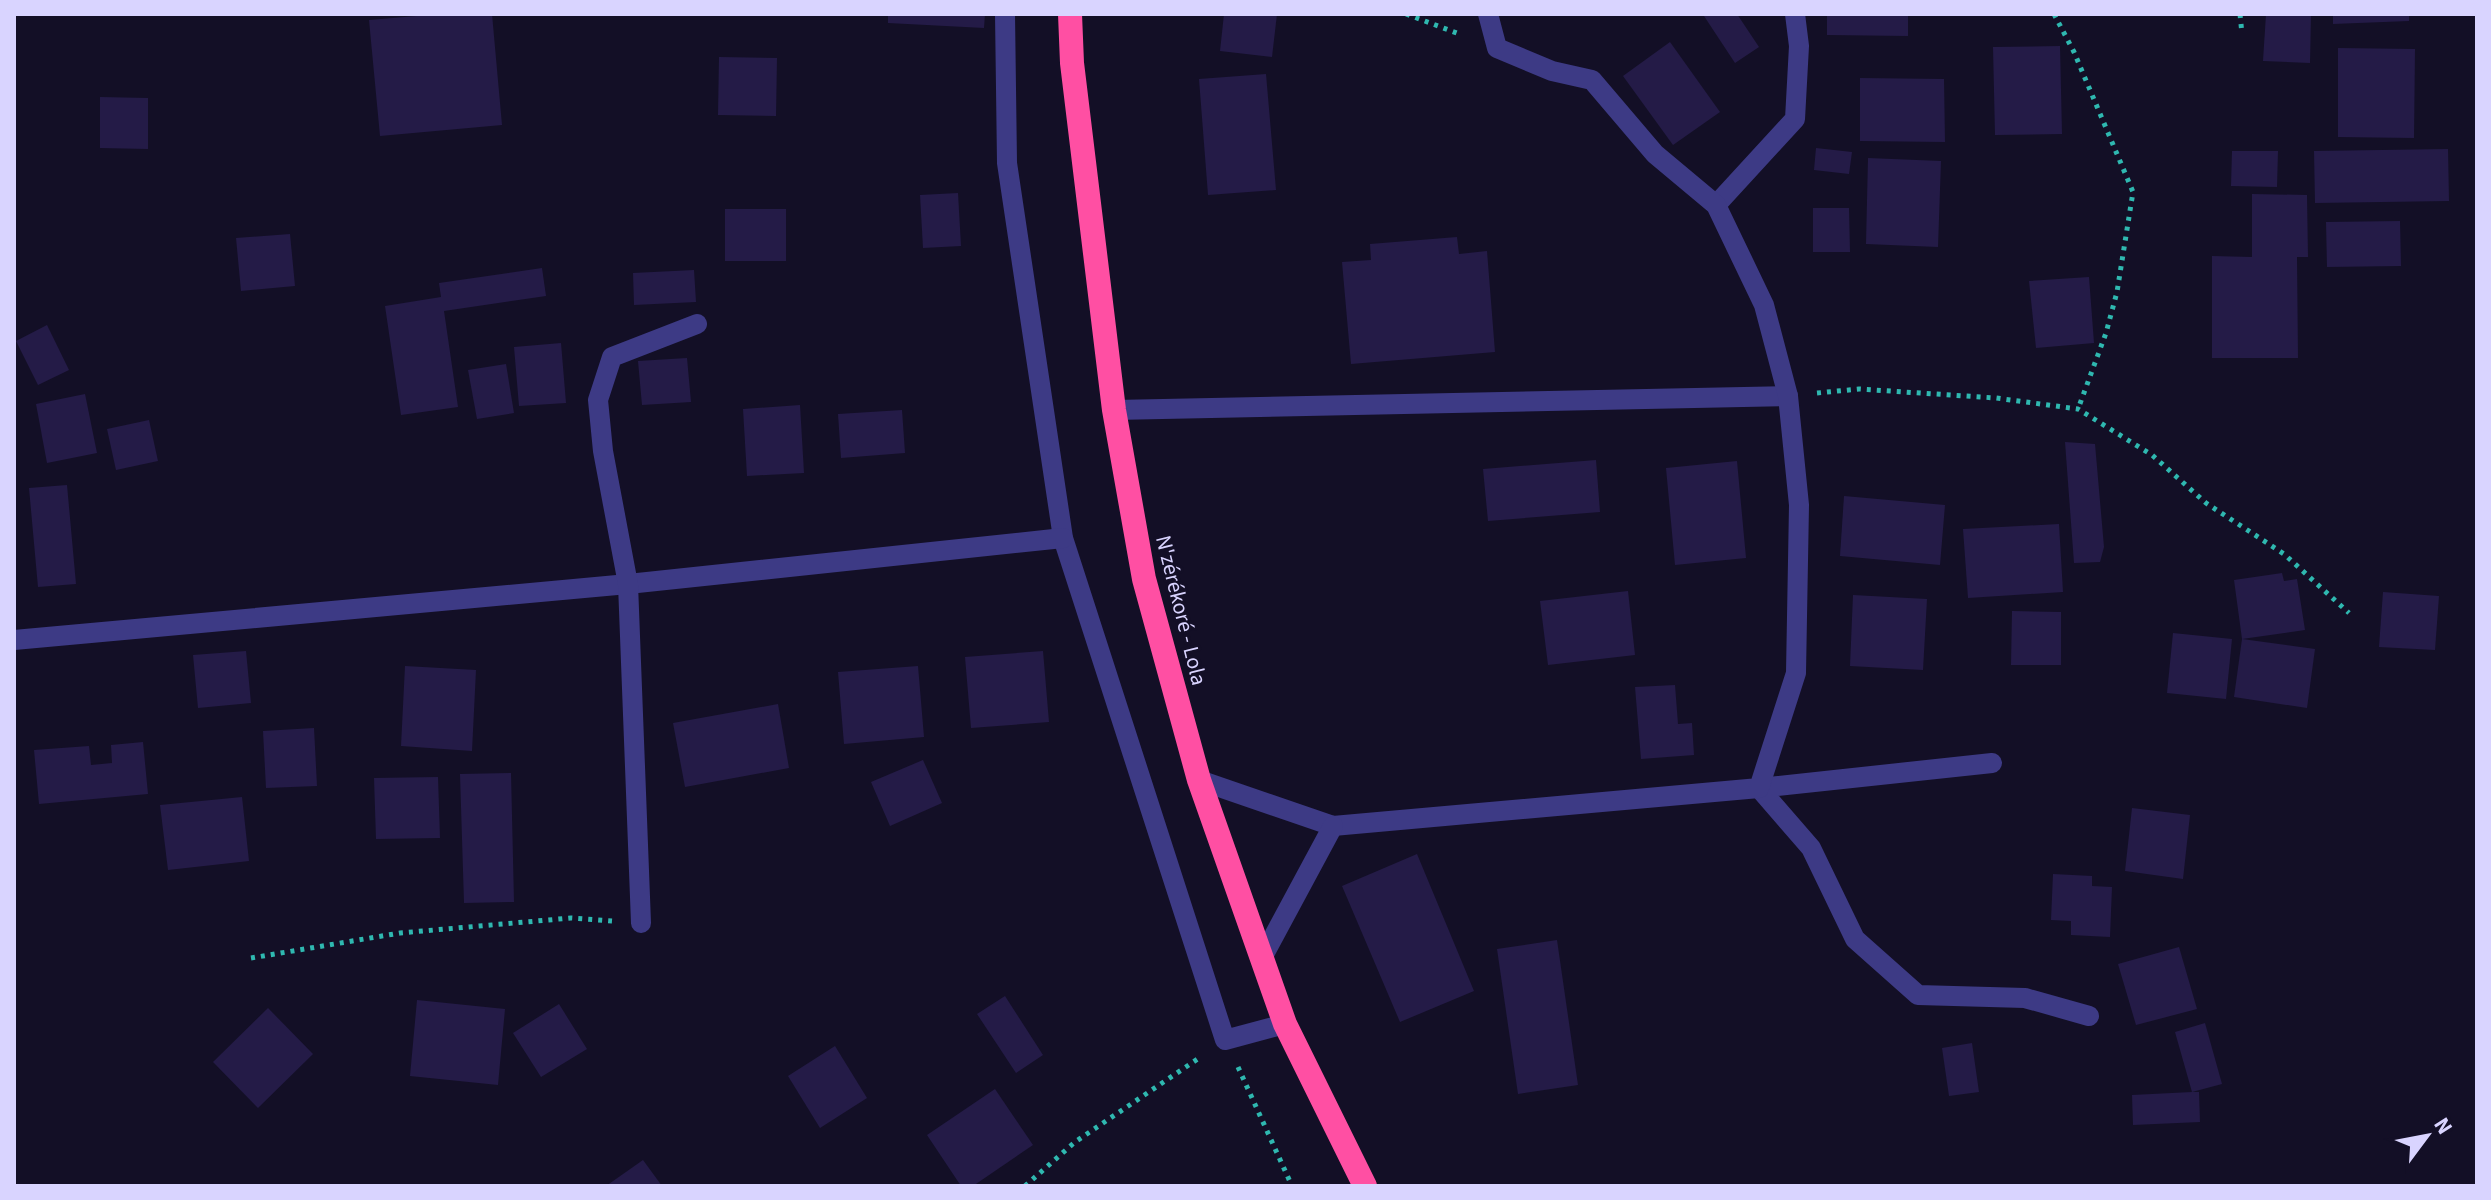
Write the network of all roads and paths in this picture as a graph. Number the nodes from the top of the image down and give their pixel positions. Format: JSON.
{"nodes":[{"id":1,"x":1005,"y":14,"type":"edge"},
{"id":2,"x":1070,"y":14,"type":"edge"},
{"id":3,"x":1406,"y":14,"type":"edge"},
{"id":4,"x":1488,"y":14,"type":"edge"},
{"id":5,"x":1795,"y":14,"type":"edge"},
{"id":6,"x":2054,"y":14,"type":"edge"},
{"id":7,"x":2240,"y":14,"type":"edge"},
{"id":8,"x":2242,"y":34,"type":"dead end"},
{"id":9,"x":1497,"y":48,"type":"junction"},
{"id":10,"x":1716,"y":205,"type":"junction"},
{"id":11,"x":697,"y":324,"type":"dead end"},
{"id":12,"x":1788,"y":396,"type":"junction"},
{"id":13,"x":2078,"y":409,"type":"junction"},
{"id":14,"x":1114,"y":410,"type":"junction"},
{"id":15,"x":1063,"y":538,"type":"junction"},
{"id":16,"x":628,"y":584,"type":"junction"},
{"id":17,"x":2349,"y":613,"type":"dead end"},
{"id":18,"x":14,"y":640,"type":"edge"},
{"id":19,"x":1992,"y":763,"type":"dead end"},
{"id":20,"x":1199,"y":780,"type":"junction"},
{"id":21,"x":1759,"y":788,"type":"junction"},
{"id":22,"x":1333,"y":826,"type":"junction"},
{"id":23,"x":641,"y":923,"type":"joint"},
{"id":24,"x":251,"y":958,"type":"dead end"},
{"id":25,"x":1262,"y":958,"type":"junction"},
{"id":26,"x":2089,"y":1016,"type":"dead end"},
{"id":27,"x":1285,"y":1024,"type":"junction"},
{"id":28,"x":1225,"y":1040,"type":"junction"},
{"id":29,"x":1025,"y":1186,"type":"edge"},
{"id":30,"x":1292,"y":1186,"type":"edge"},
{"id":31,"x":1365,"y":1186,"type":"edge"}],
"edges":[{"from":1,"to":15,"type":"street"},
{"from":2,"to":14,"type":"highway","name":"N'zérékoré - Lola"},
{"from":3,"to":9,"type":"path"},
{"from":4,"to":9,"type":"street"},
{"from":5,"to":10,"type":"street"},
{"from":6,"to":13,"type":"path"},
{"from":7,"to":8,"type":"path"},
{"from":9,"to":10,"type":"street"},
{"from":10,"to":12,"type":"street"},
{"from":11,"to":16,"type":"street"},
{"from":12,"to":13,"type":"path"},
{"from":12,"to":14,"type":"street"},
{"from":12,"to":21,"type":"street"},
{"from":13,"to":17,"type":"path"},
{"from":14,"to":20,"type":"highway","name":"N'zérékoré - Lola"},
{"from":15,"to":16,"type":"street"},
{"from":15,"to":28,"type":"street"},
{"from":16,"to":18,"type":"street"},
{"from":16,"to":23,"type":"street"},
{"from":19,"to":21,"type":"street"},
{"from":20,"to":22,"type":"street"},
{"from":20,"to":25,"type":"highway","name":"N'zérékoré - Lola"},
{"from":21,"to":22,"type":"street"},
{"from":21,"to":26,"type":"street"},
{"from":22,"to":25,"type":"street"},
{"from":23,"to":24,"type":"path"},
{"from":25,"to":27,"type":"highway","name":"N'zérékoré - Lola"},
{"from":27,"to":28,"type":"street"},
{"from":27,"to":31,"type":"highway","name":"N'zérékoré - Lola"},
{"from":28,"to":29,"type":"path"},
{"from":28,"to":30,"type":"path"}]}
